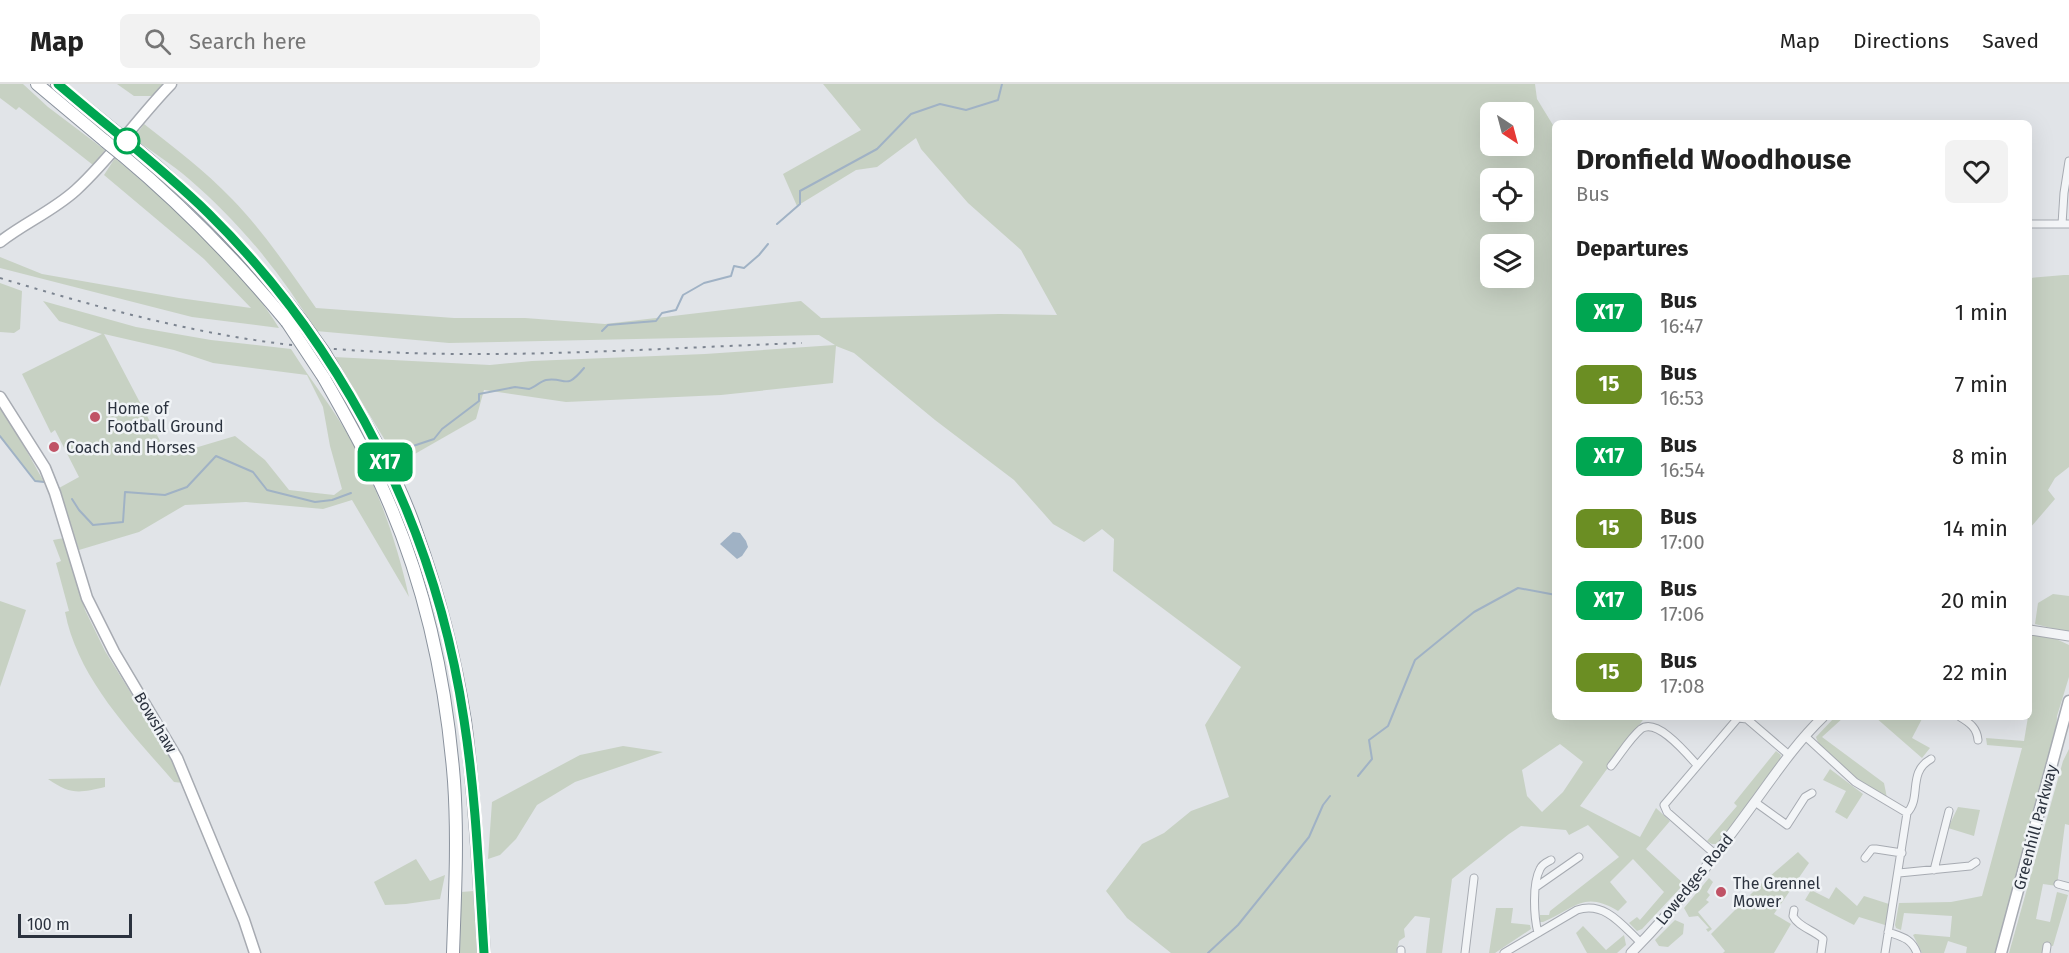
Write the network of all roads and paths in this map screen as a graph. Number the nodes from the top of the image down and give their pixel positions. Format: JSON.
{"nodes":[{"id":1,"x":37,"y":84,"type":"edge"},
{"id":2,"x":57,"y":84,"type":"edge"},
{"id":3,"x":171,"y":84,"type":"edge"},
{"id":4,"x":2069,"y":161,"type":"edge"},
{"id":5,"x":2032,"y":224,"type":"edge"},
{"id":6,"x":2065,"y":224,"type":"edge"},
{"id":7,"x":0,"y":242,"type":"edge"},
{"id":8,"x":0,"y":397,"type":"edge"},
{"id":9,"x":2032,"y":630,"type":"edge"},
{"id":10,"x":2069,"y":636,"type":"edge"},
{"id":11,"x":2069,"y":701,"type":"edge"},
{"id":12,"x":1736,"y":720,"type":"edge"},
{"id":13,"x":1749,"y":720,"type":"edge"},
{"id":14,"x":1820,"y":720,"type":"edge"},
{"id":15,"x":1965,"y":720,"type":"edge"},
{"id":16,"x":1805,"y":736,"type":"junction"},
{"id":17,"x":1978,"y":740,"type":"dead end"},
{"id":18,"x":1789,"y":755,"type":"junction"},
{"id":19,"x":1931,"y":759,"type":"dead end"},
{"id":20,"x":1697,"y":765,"type":"junction"},
{"id":21,"x":1611,"y":766,"type":"dead end"},
{"id":22,"x":1812,"y":793,"type":"dead end"},
{"id":23,"x":1755,"y":802,"type":"junction"},
{"id":24,"x":1949,"y":811,"type":"dead end"},
{"id":25,"x":1907,"y":813,"type":"junction"},
{"id":26,"x":1902,"y":853,"type":"junction"},
{"id":27,"x":1716,"y":855,"type":"junction"},
{"id":28,"x":1579,"y":856,"type":"dead end"},
{"id":29,"x":1865,"y":858,"type":"dead end"},
{"id":30,"x":1551,"y":860,"type":"dead end"},
{"id":31,"x":1976,"y":862,"type":"dead end"},
{"id":32,"x":1934,"y":870,"type":"junction"},
{"id":33,"x":1899,"y":873,"type":"junction"},
{"id":34,"x":1474,"y":878,"type":"dead end"},
{"id":35,"x":2058,"y":884,"type":"dead end"},
{"id":36,"x":1536,"y":886,"type":"junction"},
{"id":37,"x":2069,"y":887,"type":"edge"},
{"id":38,"x":1794,"y":910,"type":"dead end"},
{"id":39,"x":1888,"y":932,"type":"junction"},
{"id":40,"x":1538,"y":933,"type":"junction"},
{"id":41,"x":1641,"y":943,"type":"junction"},
{"id":42,"x":255,"y":953,"type":"edge"},
{"id":43,"x":453,"y":953,"type":"edge"},
{"id":44,"x":484,"y":953,"type":"edge"},
{"id":45,"x":1465,"y":953,"type":"edge"},
{"id":46,"x":1504,"y":953,"type":"edge"},
{"id":47,"x":1631,"y":953,"type":"edge"},
{"id":48,"x":1821,"y":953,"type":"edge"},
{"id":49,"x":1885,"y":953,"type":"edge"},
{"id":50,"x":1917,"y":953,"type":"edge"},
{"id":51,"x":2001,"y":953,"type":"edge"}],
"edges":[{"from":1,"to":43,"type":"highway","bridge":true},
{"from":2,"to":44,"type":"highway","bridge":true},
{"from":3,"to":7,"type":"main road"},
{"from":4,"to":6,"type":"street"},
{"from":5,"to":6,"type":"street"},
{"from":8,"to":42,"type":"main road","name":"Bowshaw"},
{"from":9,"to":10,"type":"street"},
{"from":11,"to":51,"type":"main road","name":"Greenhill Parkway"},
{"from":12,"to":20,"type":"street"},
{"from":13,"to":18,"type":"street"},
{"from":14,"to":16,"type":"street","name":"Lowedges Road"},
{"from":15,"to":17,"type":"street"},
{"from":16,"to":18,"type":"street","name":"Lowedges Road"},
{"from":16,"to":25,"type":"street"},
{"from":18,"to":23,"type":"street","name":"Lowedges Road"},
{"from":19,"to":25,"type":"street"},
{"from":20,"to":21,"type":"street"},
{"from":20,"to":27,"type":"street"},
{"from":22,"to":23,"type":"street"},
{"from":23,"to":27,"type":"street","name":"Lowedges Road"},
{"from":24,"to":32,"type":"street"},
{"from":25,"to":26,"type":"street"},
{"from":26,"to":29,"type":"street"},
{"from":26,"to":33,"type":"street"},
{"from":27,"to":41,"type":"street","name":"Lowedges Road"},
{"from":28,"to":36,"type":"street"},
{"from":30,"to":36,"type":"street"},
{"from":31,"to":32,"type":"street"},
{"from":32,"to":33,"type":"street"},
{"from":33,"to":39,"type":"street"},
{"from":34,"to":45,"type":"street"},
{"from":35,"to":37,"type":"street"},
{"from":36,"to":40,"type":"street"},
{"from":38,"to":48,"type":"street"},
{"from":39,"to":49,"type":"street"},
{"from":39,"to":50,"type":"street"},
{"from":40,"to":41,"type":"street"},
{"from":40,"to":46,"type":"street"},
{"from":41,"to":47,"type":"street","name":"Lowedges Road"}]}
